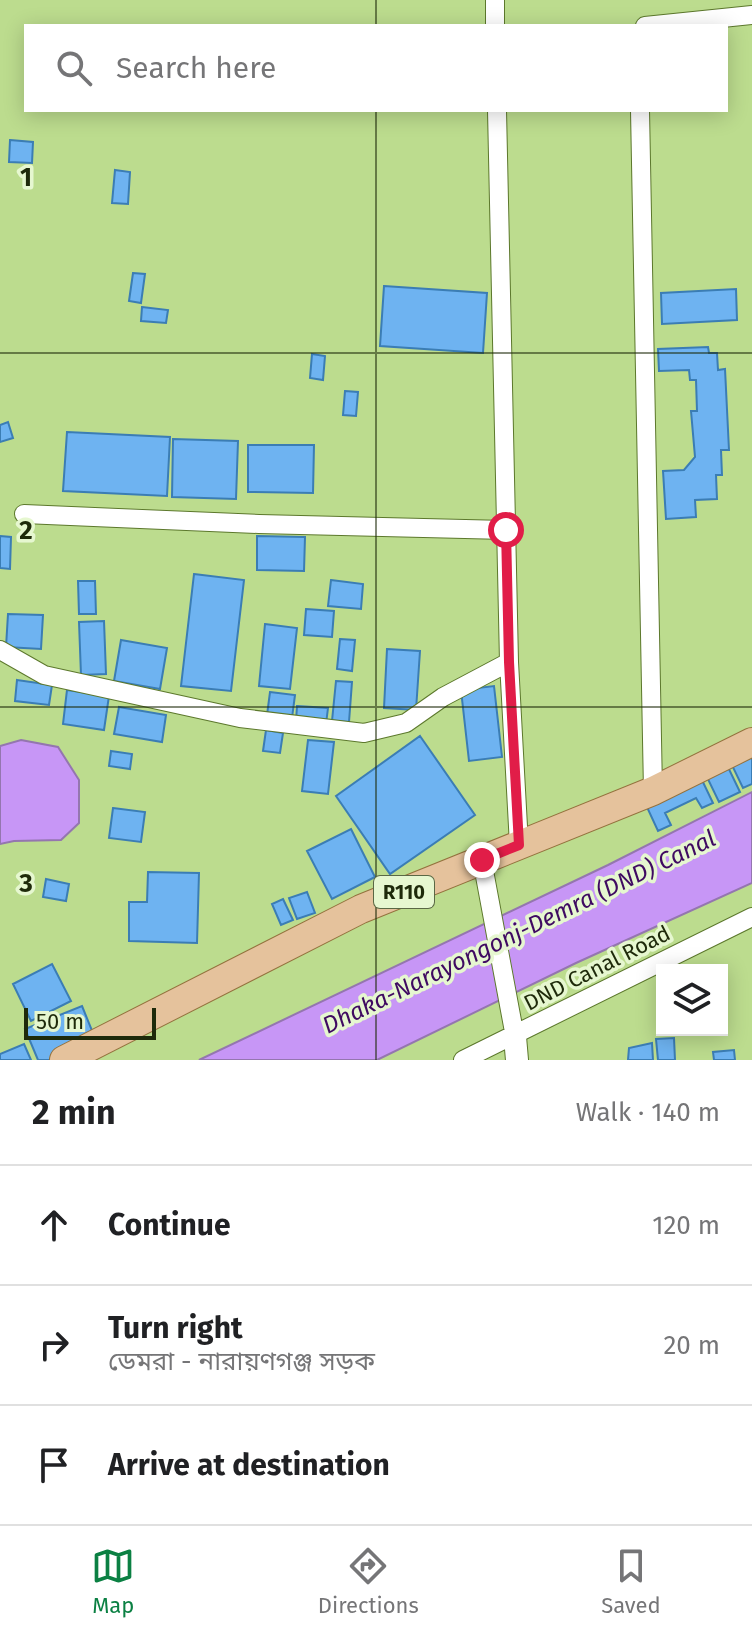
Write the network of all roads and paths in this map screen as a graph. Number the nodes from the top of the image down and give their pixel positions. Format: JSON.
{"nodes":[{"id":1,"x":495,"y":0,"type":"edge"},
{"id":2,"x":752,"y":15,"type":"edge"},
{"id":3,"x":495,"y":24,"type":"edge"},
{"id":4,"x":664,"y":24,"type":"edge"},
{"id":5,"x":497,"y":112,"type":"edge"},
{"id":6,"x":640,"y":112,"type":"edge"},
{"id":7,"x":24,"y":514,"type":"dead end"},
{"id":8,"x":506,"y":530,"type":"junction"},
{"id":9,"x":0,"y":650,"type":"edge"},
{"id":10,"x":509,"y":662,"type":"junction"},
{"id":11,"x":752,"y":742,"type":"edge"},
{"id":12,"x":653,"y":791,"type":"junction"},
{"id":13,"x":519,"y":845,"type":"junction"},
{"id":14,"x":482,"y":860,"type":"junction"},
{"id":15,"x":752,"y":917,"type":"edge"},
{"id":16,"x":515,"y":1037,"type":"junction"},
{"id":17,"x":64,"y":1060,"type":"edge"},
{"id":18,"x":463,"y":1060,"type":"edge"},
{"id":19,"x":517,"y":1060,"type":"edge"}],
"edges":[{"from":1,"to":3,"type":"street"},
{"from":2,"to":4,"type":"street"},
{"from":5,"to":8,"type":"street"},
{"from":6,"to":12,"type":"street"},
{"from":7,"to":8,"type":"street"},
{"from":8,"to":10,"type":"street"},
{"from":9,"to":10,"type":"street"},
{"from":10,"to":13,"type":"street"},
{"from":11,"to":12,"type":"main road","number":"R110"},
{"from":12,"to":13,"type":"main road","number":"R110"},
{"from":13,"to":14,"type":"main road","number":"R110"},
{"from":14,"to":16,"type":"street"},
{"from":14,"to":17,"type":"main road","number":"R110"},
{"from":15,"to":16,"type":"street","name":"DND Canal Road"},
{"from":16,"to":18,"type":"street","name":"DND Canal Road"},
{"from":16,"to":19,"type":"street"}]}
